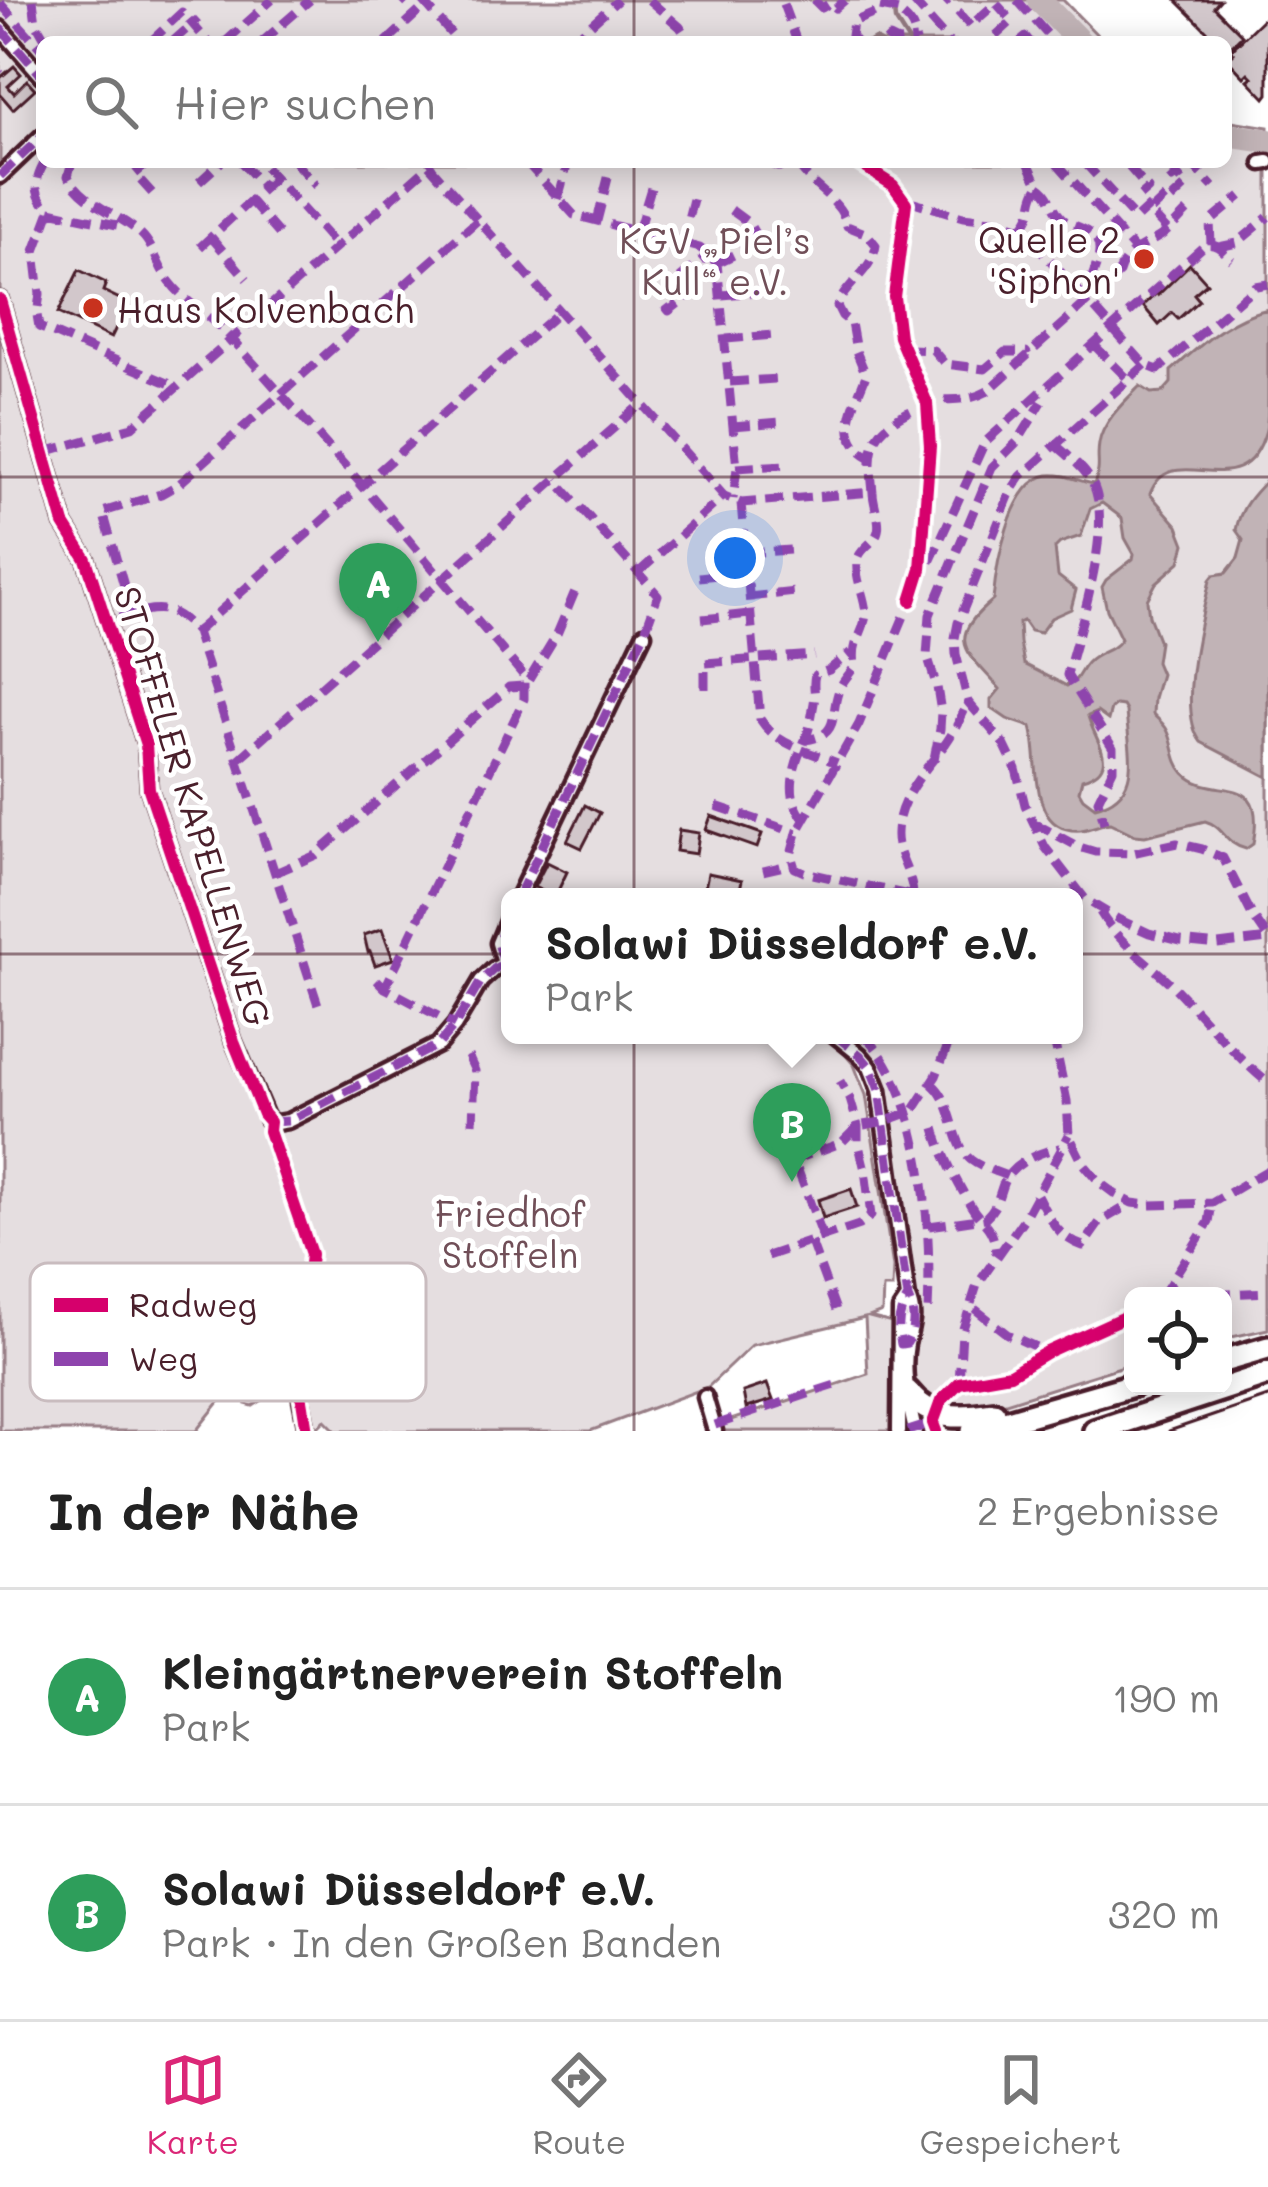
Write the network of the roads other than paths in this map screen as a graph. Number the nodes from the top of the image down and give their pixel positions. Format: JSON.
{"nodes":[{"id":1,"x":0,"y":28,"type":"edge"},
{"id":2,"x":36,"y":69,"type":"edge"},
{"id":3,"x":36,"y":142,"type":"edge"},
{"id":4,"x":0,"y":176,"type":"edge"},
{"id":5,"x":0,"y":300,"type":"edge"},
{"id":6,"x":644,"y":634,"type":"dead end"},
{"id":7,"x":522,"y":888,"type":"edge"},
{"id":8,"x":501,"y":966,"type":"edge"},
{"id":9,"x":847,"y":1044,"type":"edge"},
{"id":10,"x":904,"y":1343,"type":"junction"},
{"id":11,"x":1268,"y":1348,"type":"edge"},
{"id":12,"x":1232,"y":1358,"type":"edge"},
{"id":13,"x":1268,"y":1374,"type":"edge"},
{"id":14,"x":1124,"y":1388,"type":"edge"},
{"id":15,"x":908,"y":1392,"type":"junction"},
{"id":16,"x":706,"y":1397,"type":"dead end"},
{"id":17,"x":301,"y":1401,"type":"edge"},
{"id":18,"x":1007,"y":1426,"type":"edge"},
{"id":19,"x":307,"y":1431,"type":"edge"},
{"id":20,"x":715,"y":1431,"type":"edge"},
{"id":21,"x":898,"y":1431,"type":"edge"},
{"id":22,"x":915,"y":1431,"type":"edge"},
{"id":23,"x":973,"y":1431,"type":"edge"},
{"id":24,"x":1095,"y":1431,"type":"edge"}],
"edges":[{"from":1,"to":2,"type":"street"},
{"from":3,"to":4,"type":"street"},
{"from":5,"to":8,"type":"street","name":"STOFFELER KAPELLENWEG"},
{"from":6,"to":7,"type":"street"},
{"from":9,"to":10,"type":"street"},
{"from":10,"to":15,"type":"street"},
{"from":10,"to":21,"type":"street"},
{"from":11,"to":12,"type":"main road"},
{"from":13,"to":24,"type":"main road"},
{"from":14,"to":18,"type":"main road"},
{"from":15,"to":18,"type":"main road"},
{"from":15,"to":22,"type":"street"},
{"from":16,"to":20,"type":"street"},
{"from":17,"to":19,"type":"street"},
{"from":18,"to":23,"type":"main road"}]}
